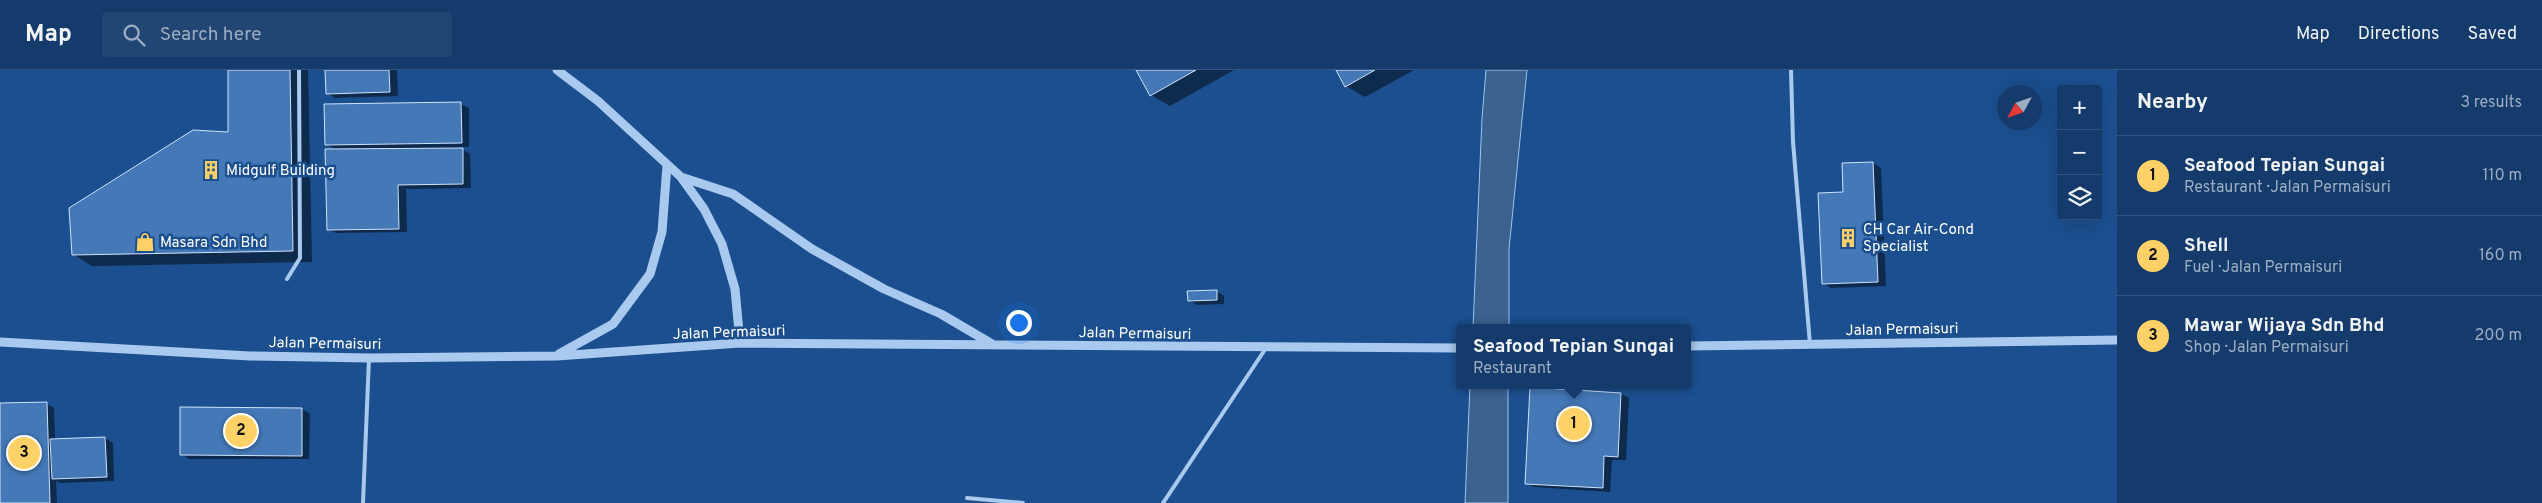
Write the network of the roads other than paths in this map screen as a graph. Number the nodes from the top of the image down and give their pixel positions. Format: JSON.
{"nodes":[{"id":1,"x":299,"y":70,"type":"edge"},
{"id":2,"x":557,"y":70,"type":"edge"},
{"id":3,"x":1791,"y":70,"type":"edge"},
{"id":4,"x":667,"y":165,"type":"junction"},
{"id":5,"x":681,"y":177,"type":"junction"},
{"id":6,"x":287,"y":279,"type":"dead end"},
{"id":7,"x":2117,"y":340,"type":"edge"},
{"id":8,"x":0,"y":342,"type":"edge"},
{"id":9,"x":740,"y":343,"type":"junction"},
{"id":10,"x":1810,"y":344,"type":"junction"},
{"id":11,"x":994,"y":345,"type":"junction"},
{"id":12,"x":1691,"y":346,"type":"edge"},
{"id":13,"x":1266,"y":348,"type":"junction"},
{"id":14,"x":1456,"y":348,"type":"edge"},
{"id":15,"x":557,"y":356,"type":"junction"},
{"id":16,"x":369,"y":358,"type":"junction"},
{"id":17,"x":967,"y":498,"type":"dead end"},
{"id":18,"x":363,"y":503,"type":"edge"},
{"id":19,"x":1023,"y":503,"type":"edge"},
{"id":20,"x":1163,"y":503,"type":"edge"}],
"edges":[{"from":1,"to":6,"type":"lane"},
{"from":2,"to":4,"type":"street"},
{"from":3,"to":10,"type":"lane"},
{"from":4,"to":5,"type":"street"},
{"from":4,"to":15,"type":"street"},
{"from":5,"to":9,"type":"street"},
{"from":5,"to":11,"type":"street"},
{"from":7,"to":10,"type":"street","name":"Jalan Permaisuri"},
{"from":8,"to":16,"type":"street","name":"Jalan Permaisuri"},
{"from":9,"to":11,"type":"street","name":"Jalan Permaisuri"},
{"from":9,"to":15,"type":"street","name":"Jalan Permaisuri"},
{"from":10,"to":12,"type":"street","name":"Jalan Permaisuri"},
{"from":11,"to":13,"type":"street","name":"Jalan Permaisuri"},
{"from":13,"to":14,"type":"street","name":"Jalan Permaisuri"},
{"from":13,"to":20,"type":"lane"},
{"from":15,"to":16,"type":"street","name":"Jalan Permaisuri"},
{"from":16,"to":18,"type":"lane"},
{"from":17,"to":19,"type":"lane"}]}
